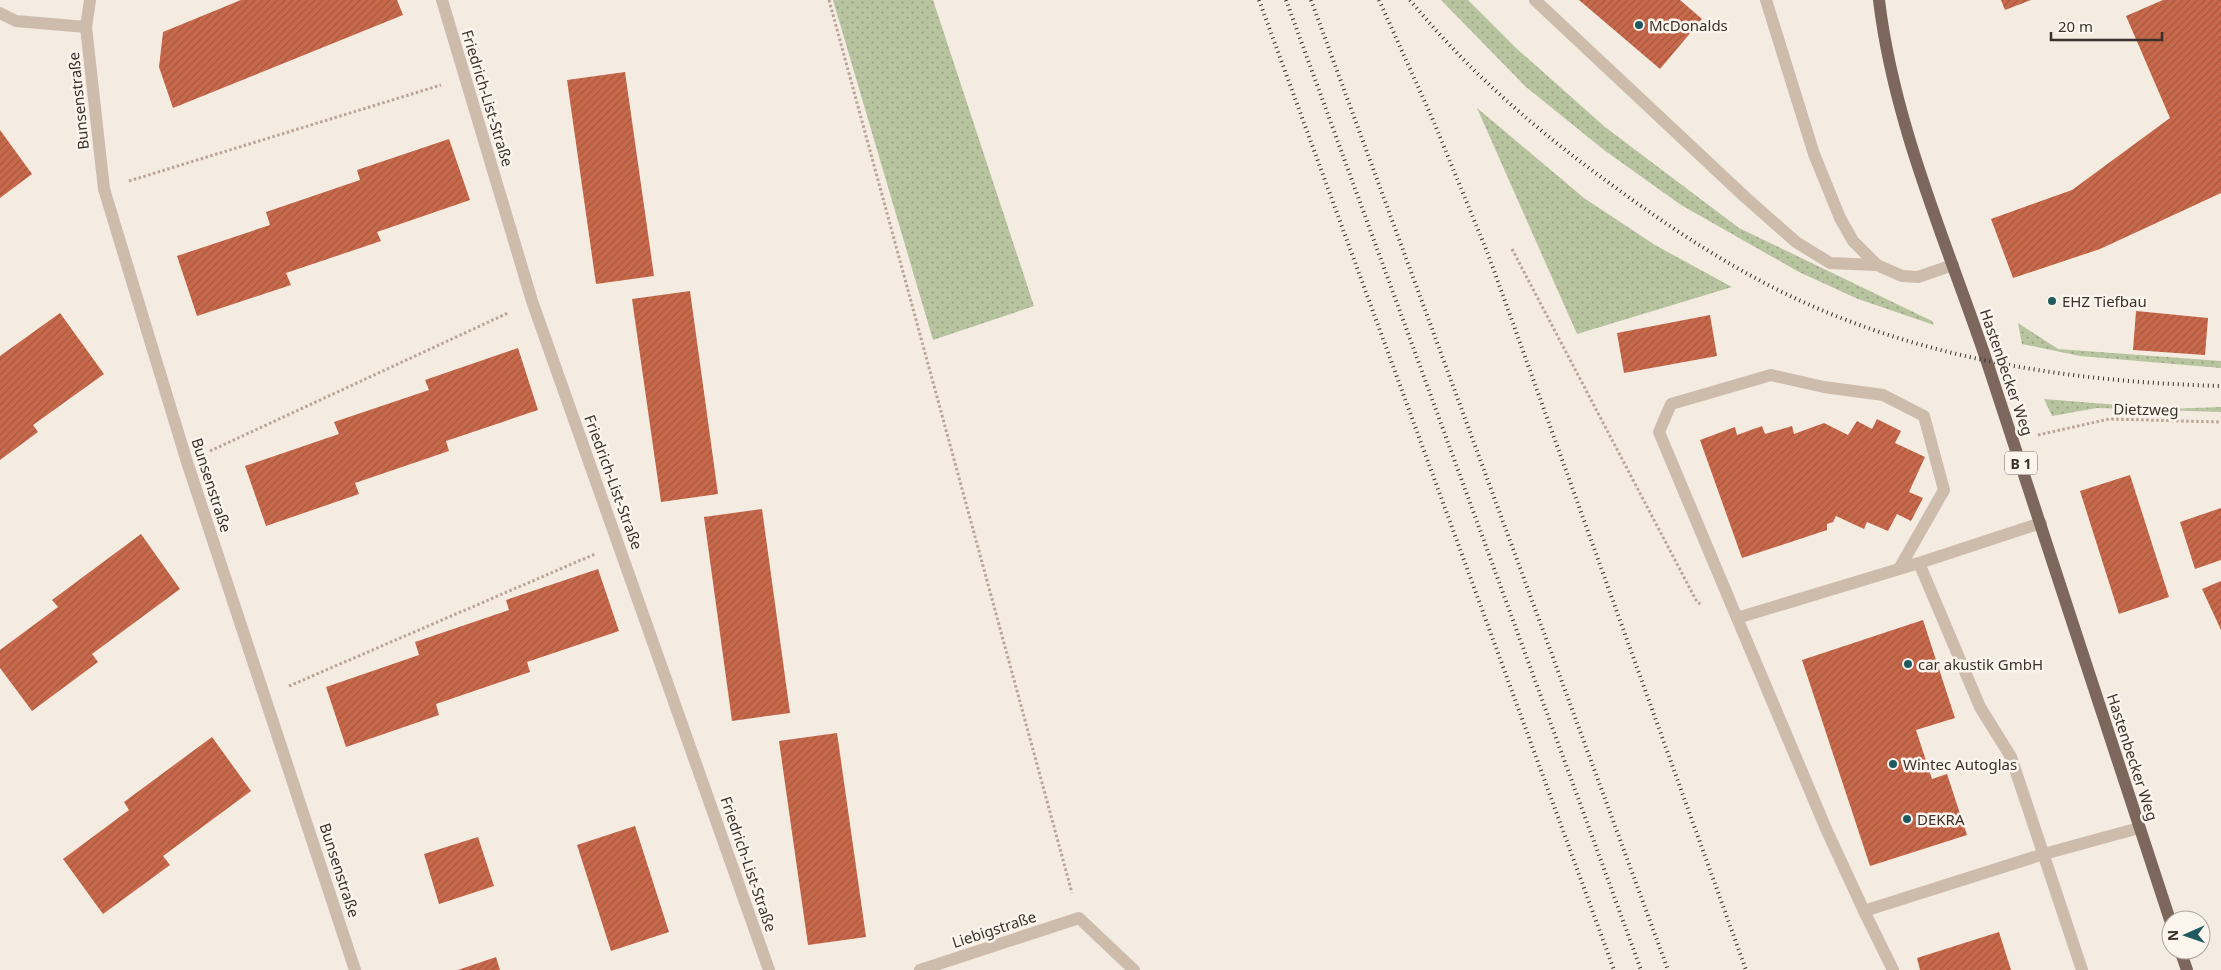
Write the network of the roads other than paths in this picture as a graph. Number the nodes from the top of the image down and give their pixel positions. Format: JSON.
{"nodes":[{"id":1,"x":90,"y":0,"type":"edge"},
{"id":2,"x":442,"y":0,"type":"edge"},
{"id":3,"x":1535,"y":0,"type":"edge"},
{"id":4,"x":1766,"y":0,"type":"edge"},
{"id":5,"x":1880,"y":0,"type":"edge"},
{"id":6,"x":0,"y":13,"type":"edge"},
{"id":7,"x":86,"y":27,"type":"junction"},
{"id":8,"x":1877,"y":265,"type":"junction"},
{"id":9,"x":1953,"y":266,"type":"junction"},
{"id":10,"x":2041,"y":523,"type":"junction"},
{"id":11,"x":1919,"y":563,"type":"junction"},
{"id":12,"x":1899,"y":569,"type":"junction"},
{"id":13,"x":1737,"y":618,"type":"junction"},
{"id":14,"x":2139,"y":828,"type":"junction"},
{"id":15,"x":2044,"y":854,"type":"junction"},
{"id":16,"x":2167,"y":910,"type":"edge"},
{"id":17,"x":1864,"y":911,"type":"junction"},
{"id":18,"x":355,"y":970,"type":"edge"},
{"id":19,"x":769,"y":970,"type":"edge"},
{"id":20,"x":920,"y":970,"type":"edge"},
{"id":21,"x":1134,"y":970,"type":"edge"},
{"id":22,"x":1894,"y":970,"type":"edge"},
{"id":23,"x":2082,"y":970,"type":"edge"}],
"edges":[{"from":1,"to":7,"type":"street","name":"Bunsenstraße"},
{"from":2,"to":19,"type":"street","name":"Friedrich-List-Straße"},
{"from":3,"to":8,"type":"street"},
{"from":4,"to":8,"type":"street"},
{"from":5,"to":9,"type":"main road","name":"Hastenbecker Weg","number":"B 1"},
{"from":6,"to":7,"type":"street"},
{"from":7,"to":18,"type":"street","name":"Bunsenstraße"},
{"from":8,"to":9,"type":"street"},
{"from":9,"to":10,"type":"main road","name":"Hastenbecker Weg","number":"B 1"},
{"from":10,"to":11,"type":"street"},
{"from":10,"to":14,"type":"main road","name":"Hastenbecker Weg","number":"B 1"},
{"from":11,"to":12,"type":"street"},
{"from":11,"to":15,"type":"street"},
{"from":12,"to":13,"type":"street"},
{"from":12,"to":13,"type":"street"},
{"from":13,"to":17,"type":"street"},
{"from":14,"to":15,"type":"street"},
{"from":14,"to":16,"type":"main road","name":"Hastenbecker Weg","number":"B 1"},
{"from":15,"to":17,"type":"street"},
{"from":15,"to":23,"type":"street"},
{"from":17,"to":22,"type":"street"},
{"from":20,"to":21,"type":"street","name":"Liebigstraße"}]}
